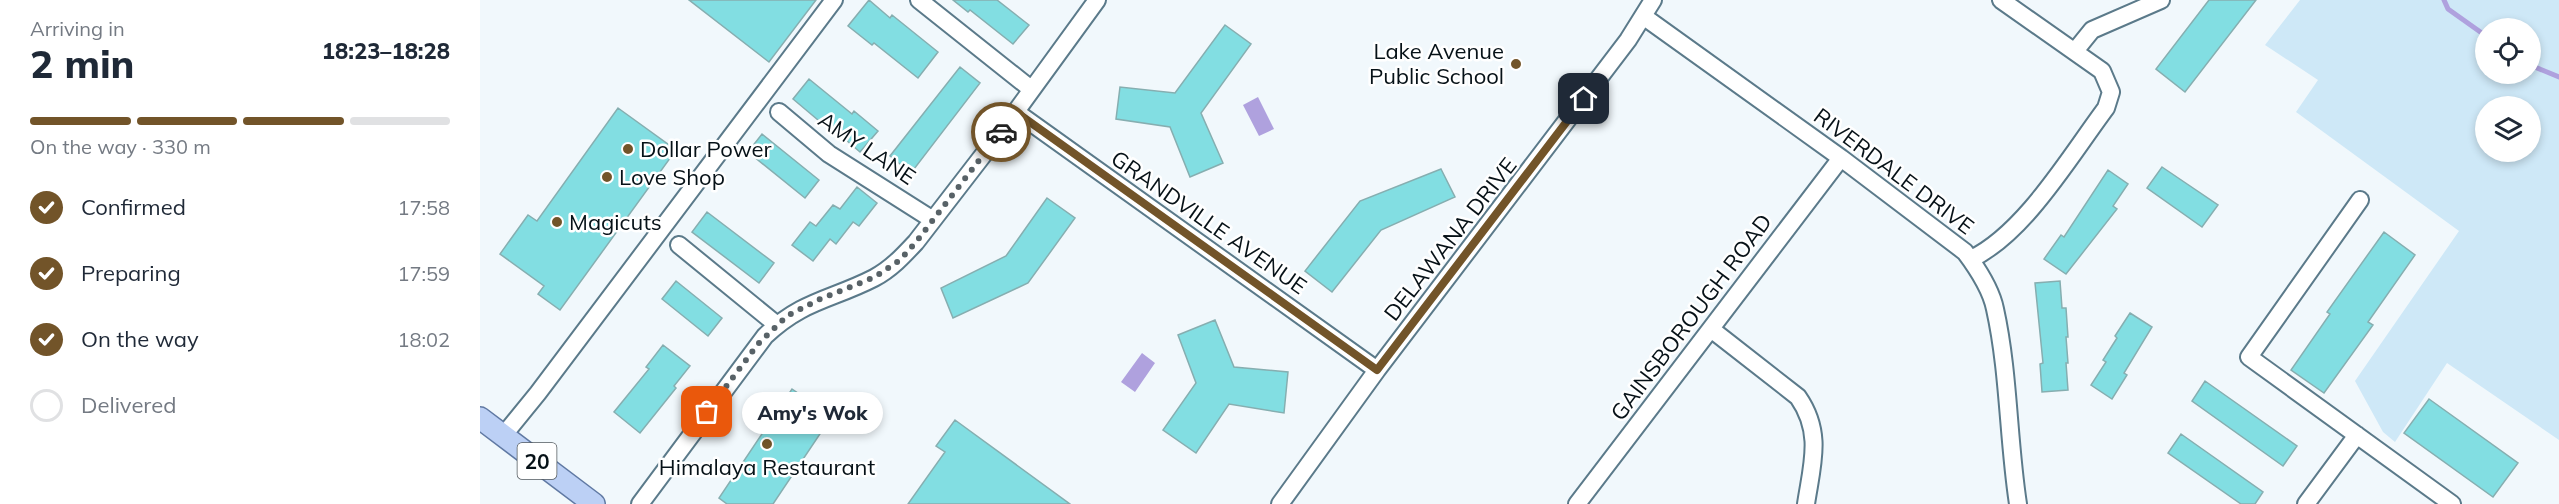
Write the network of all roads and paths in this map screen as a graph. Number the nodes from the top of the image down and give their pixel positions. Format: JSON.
{"nodes":[{"id":1,"x":834,"y":0,"type":"edge"},
{"id":2,"x":919,"y":0,"type":"edge"},
{"id":3,"x":1097,"y":0,"type":"edge"},
{"id":4,"x":1653,"y":0,"type":"edge"},
{"id":5,"x":2001,"y":0,"type":"edge"},
{"id":6,"x":2161,"y":0,"type":"edge"},
{"id":7,"x":1642,"y":16,"type":"junction"},
{"id":8,"x":2075,"y":51,"type":"junction"},
{"id":9,"x":1031,"y":89,"type":"junction"},
{"id":10,"x":779,"y":112,"type":"dead end"},
{"id":11,"x":1016,"y":112,"type":"junction"},
{"id":12,"x":1841,"y":158,"type":"junction"},
{"id":13,"x":2360,"y":200,"type":"dead end"},
{"id":14,"x":933,"y":220,"type":"junction"},
{"id":15,"x":679,"y":245,"type":"dead end"},
{"id":16,"x":1971,"y":259,"type":"junction"},
{"id":17,"x":777,"y":325,"type":"junction"},
{"id":18,"x":1711,"y":329,"type":"junction"},
{"id":19,"x":1377,"y":370,"type":"junction"},
{"id":20,"x":480,"y":418,"type":"edge"},
{"id":21,"x":2357,"y":435,"type":"junction"},
{"id":22,"x":503,"y":436,"type":"junction"},
{"id":23,"x":594,"y":504,"type":"edge"},
{"id":24,"x":640,"y":504,"type":"edge"},
{"id":25,"x":1280,"y":504,"type":"edge"},
{"id":26,"x":1577,"y":504,"type":"edge"},
{"id":27,"x":1806,"y":504,"type":"edge"},
{"id":28,"x":2018,"y":504,"type":"edge"},
{"id":29,"x":2306,"y":504,"type":"edge"},
{"id":30,"x":2452,"y":504,"type":"edge"}],
"edges":[{"from":1,"to":22,"type":"street"},
{"from":2,"to":9,"type":"street"},
{"from":3,"to":9,"type":"street"},
{"from":4,"to":7,"type":"street","name":"DELAWANA DRIVE"},
{"from":5,"to":8,"type":"street"},
{"from":6,"to":8,"type":"street"},
{"from":7,"to":12,"type":"street","name":"RIVERDALE DRIVE"},
{"from":7,"to":19,"type":"street","name":"DELAWANA DRIVE"},
{"from":8,"to":16,"type":"street"},
{"from":9,"to":11,"type":"street"},
{"from":10,"to":14,"type":"street","name":"AMY LANE"},
{"from":11,"to":14,"type":"street"},
{"from":11,"to":19,"type":"street","name":"GRANDVILLE AVENUE"},
{"from":12,"to":16,"type":"street","name":"RIVERDALE DRIVE"},
{"from":12,"to":18,"type":"street","name":"GAINSBOROUGH ROAD"},
{"from":13,"to":21,"type":"street"},
{"from":14,"to":17,"type":"street"},
{"from":15,"to":17,"type":"street"},
{"from":16,"to":28,"type":"street","name":"RIVERDALE DRIVE"},
{"from":17,"to":24,"type":"street"},
{"from":18,"to":26,"type":"street","name":"GAINSBOROUGH ROAD"},
{"from":18,"to":27,"type":"street"},
{"from":19,"to":25,"type":"street","name":"DELAWANA DRIVE"},
{"from":20,"to":22,"type":"main road","number":"20"},
{"from":21,"to":29,"type":"street"},
{"from":21,"to":30,"type":"street"},
{"from":22,"to":23,"type":"main road","number":"20"}]}
